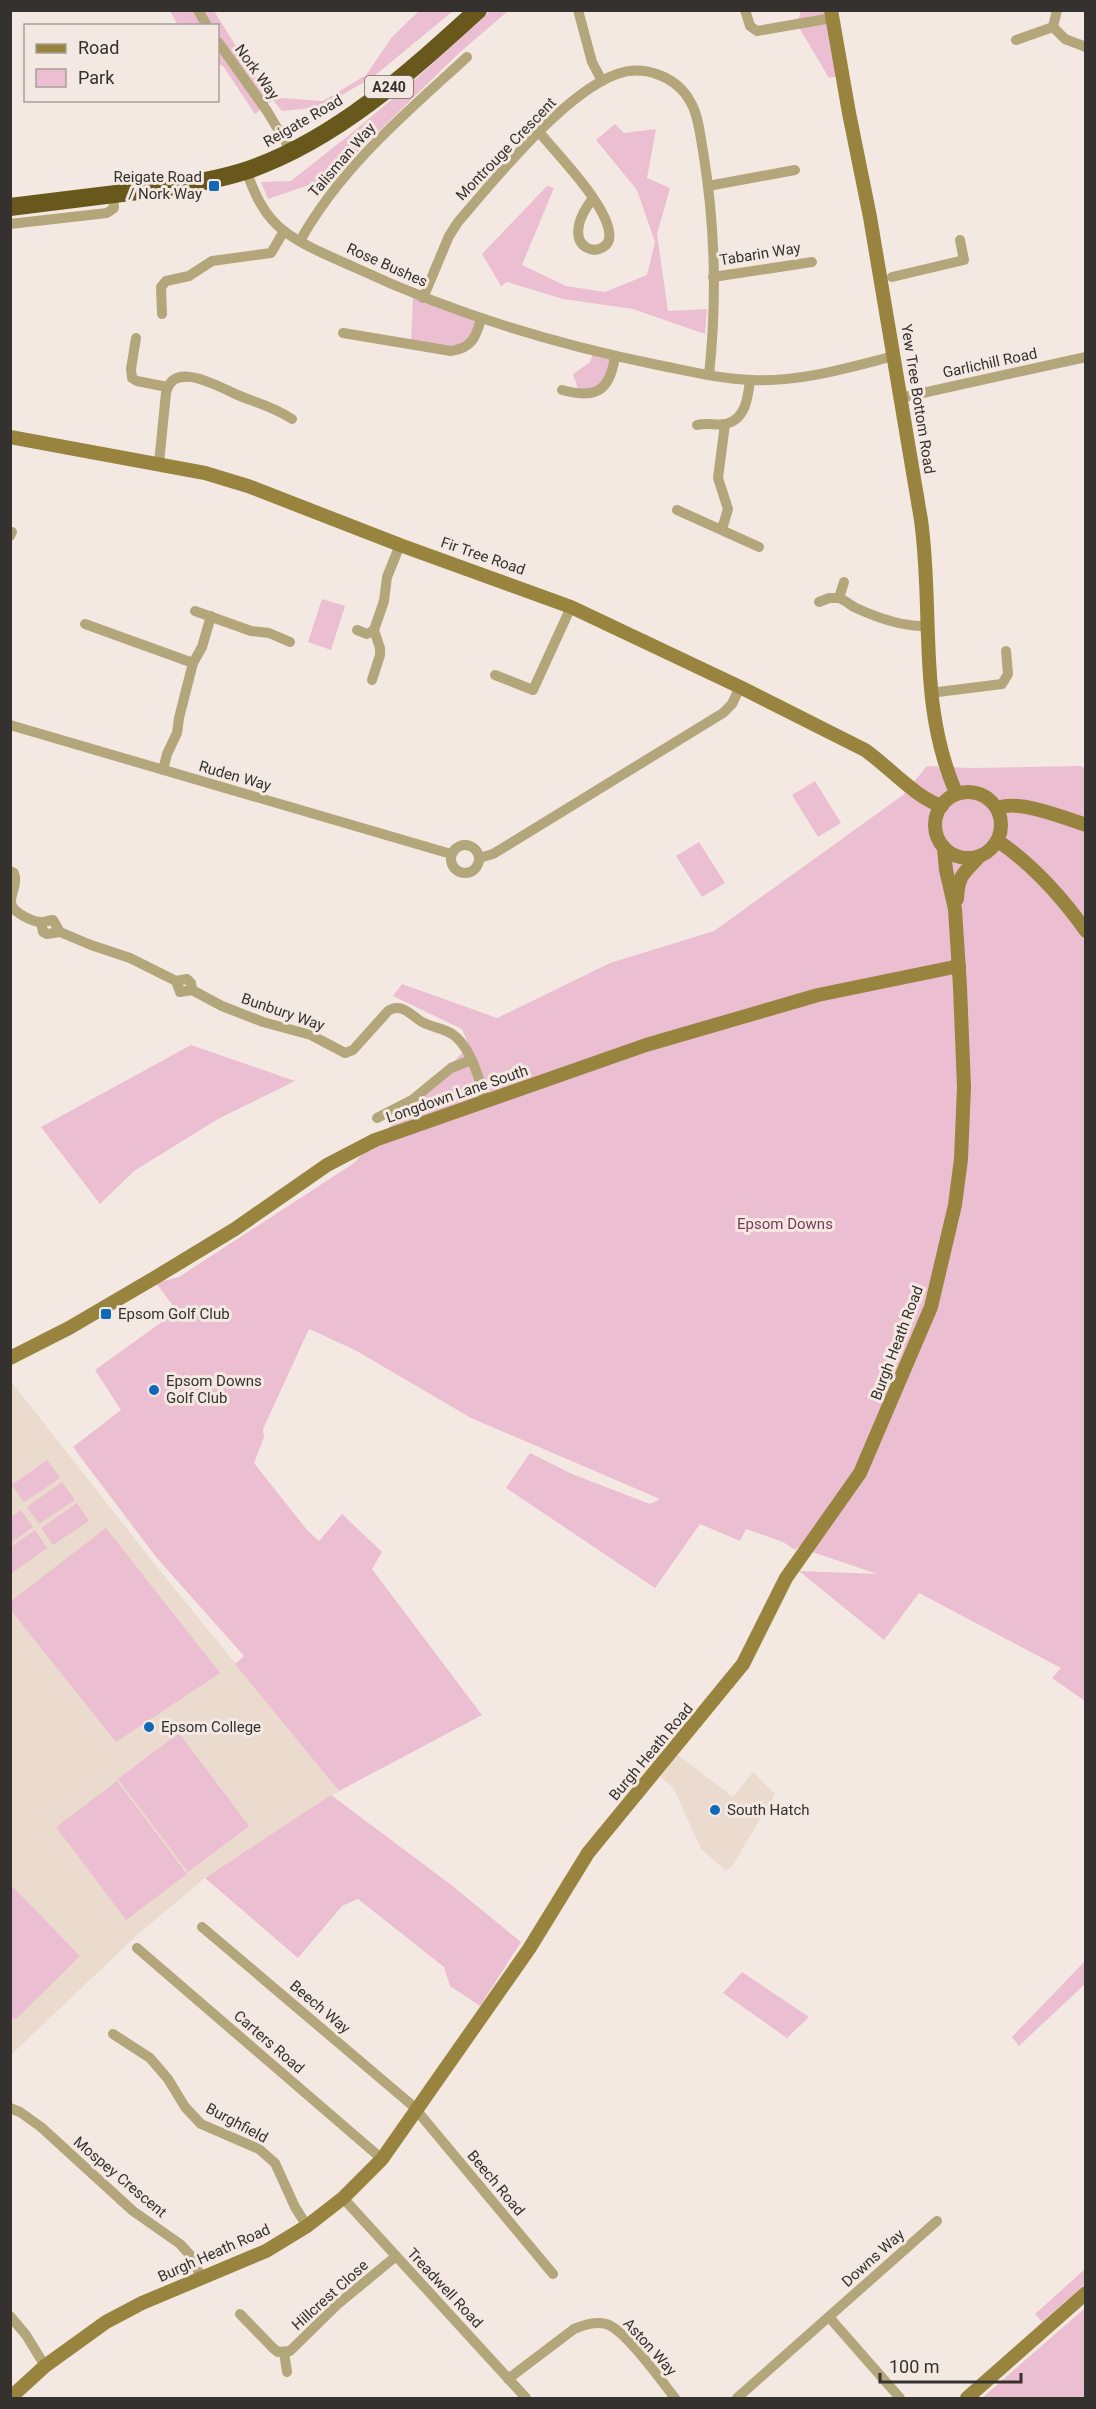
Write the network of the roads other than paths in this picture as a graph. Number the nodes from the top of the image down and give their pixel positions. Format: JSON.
{"nodes":[{"id":1,"x":198,"y":10,"type":"edge"},
{"id":2,"x":478,"y":10,"type":"edge"},
{"id":3,"x":578,"y":10,"type":"edge"},
{"id":4,"x":745,"y":10,"type":"edge"},
{"id":5,"x":1057,"y":10,"type":"edge"},
{"id":6,"x":832,"y":14,"type":"edge"},
{"id":7,"x":206,"y":24,"type":"edge"},
{"id":8,"x":1053,"y":27,"type":"junction"},
{"id":9,"x":1016,"y":40,"type":"dead end"},
{"id":10,"x":219,"y":43,"type":"edge"},
{"id":11,"x":1086,"y":47,"type":"edge"},
{"id":12,"x":467,"y":57,"type":"dead end"},
{"id":13,"x":602,"y":81,"type":"junction"},
{"id":14,"x":539,"y":132,"type":"junction"},
{"id":15,"x":291,"y":151,"type":"junction"},
{"id":16,"x":246,"y":170,"type":"junction"},
{"id":17,"x":795,"y":170,"type":"dead end"},
{"id":18,"x":708,"y":186,"type":"junction"},
{"id":19,"x":113,"y":195,"type":"junction"},
{"id":20,"x":592,"y":198,"type":"dead end"},
{"id":21,"x":10,"y":207,"type":"edge"},
{"id":22,"x":10,"y":224,"type":"edge"},
{"id":23,"x":284,"y":231,"type":"junction"},
{"id":24,"x":300,"y":240,"type":"junction"},
{"id":25,"x":960,"y":240,"type":"dead end"},
{"id":26,"x":812,"y":262,"type":"dead end"},
{"id":27,"x":713,"y":277,"type":"junction"},
{"id":28,"x":892,"y":278,"type":"dead end"},
{"id":29,"x":423,"y":298,"type":"junction"},
{"id":30,"x":162,"y":314,"type":"dead end"},
{"id":31,"x":481,"y":319,"type":"junction"},
{"id":32,"x":343,"y":333,"type":"dead end"},
{"id":33,"x":136,"y":338,"type":"dead end"},
{"id":34,"x":615,"y":356,"type":"junction"},
{"id":35,"x":894,"y":356,"type":"junction"},
{"id":36,"x":1086,"y":357,"type":"edge"},
{"id":37,"x":709,"y":375,"type":"junction"},
{"id":38,"x":750,"y":380,"type":"junction"},
{"id":39,"x":167,"y":387,"type":"junction"},
{"id":40,"x":562,"y":390,"type":"dead end"},
{"id":41,"x":900,"y":398,"type":"junction"},
{"id":42,"x":292,"y":419,"type":"dead end"},
{"id":43,"x":725,"y":424,"type":"junction"},
{"id":44,"x":697,"y":425,"type":"dead end"},
{"id":45,"x":10,"y":437,"type":"edge"},
{"id":46,"x":159,"y":463,"type":"junction"},
{"id":47,"x":677,"y":510,"type":"dead end"},
{"id":48,"x":722,"y":529,"type":"junction"},
{"id":49,"x":400,"y":545,"type":"junction"},
{"id":50,"x":759,"y":547,"type":"dead end"},
{"id":51,"x":844,"y":582,"type":"dead end"},
{"id":52,"x":839,"y":598,"type":"junction"},
{"id":53,"x":819,"y":602,"type":"dead end"},
{"id":54,"x":571,"y":607,"type":"junction"},
{"id":55,"x":195,"y":611,"type":"dead end"},
{"id":56,"x":211,"y":616,"type":"junction"},
{"id":57,"x":85,"y":624,"type":"dead end"},
{"id":58,"x":926,"y":626,"type":"junction"},
{"id":59,"x":357,"y":630,"type":"dead end"},
{"id":60,"x":374,"y":630,"type":"junction"},
{"id":61,"x":290,"y":642,"type":"dead end"},
{"id":62,"x":1006,"y":651,"type":"dead end"},
{"id":63,"x":193,"y":663,"type":"junction"},
{"id":64,"x":495,"y":675,"type":"dead end"},
{"id":65,"x":372,"y":680,"type":"dead end"},
{"id":66,"x":740,"y":687,"type":"junction"},
{"id":67,"x":930,"y":693,"type":"junction"},
{"id":68,"x":10,"y":725,"type":"edge"},
{"id":69,"x":163,"y":770,"type":"junction"},
{"id":70,"x":913,"y":789,"type":"junction"},
{"id":71,"x":956,"y":793,"type":"junction"},
{"id":72,"x":942,"y":806,"type":"junction"},
{"id":73,"x":998,"y":808,"type":"junction"},
{"id":74,"x":1086,"y":825,"type":"edge"},
{"id":75,"x":934,"y":827,"type":"junction"},
{"id":76,"x":998,"y":841,"type":"junction"},
{"id":77,"x":944,"y":848,"type":"junction"},
{"id":78,"x":451,"y":854,"type":"junction"},
{"id":79,"x":479,"y":858,"type":"junction"},
{"id":80,"x":978,"y":858,"type":"junction"},
{"id":81,"x":10,"y":871,"type":"edge"},
{"id":82,"x":955,"y":909,"type":"junction"},
{"id":83,"x":1086,"y":931,"type":"edge"},
{"id":84,"x":959,"y":966,"type":"junction"},
{"id":85,"x":471,"y":1060,"type":"junction"},
{"id":86,"x":486,"y":1101,"type":"junction"},
{"id":87,"x":378,"y":1118,"type":"dead end"},
{"id":88,"x":10,"y":1358,"type":"edge"},
{"id":89,"x":202,"y":1927,"type":"dead end"},
{"id":90,"x":137,"y":1948,"type":"dead end"},
{"id":91,"x":113,"y":2034,"type":"dead end"},
{"id":92,"x":10,"y":2108,"type":"edge"},
{"id":93,"x":416,"y":2111,"type":"junction"},
{"id":94,"x":382,"y":2159,"type":"junction"},
{"id":95,"x":343,"y":2198,"type":"junction"},
{"id":96,"x":937,"y":2221,"type":"dead end"},
{"id":97,"x":307,"y":2226,"type":"junction"},
{"id":98,"x":395,"y":2257,"type":"junction"},
{"id":99,"x":553,"y":2274,"type":"dead end"},
{"id":100,"x":201,"y":2277,"type":"junction"},
{"id":101,"x":1086,"y":2293,"type":"edge"},
{"id":102,"x":240,"y":2314,"type":"dead end"},
{"id":103,"x":10,"y":2316,"type":"edge"},
{"id":104,"x":829,"y":2317,"type":"junction"},
{"id":105,"x":284,"y":2352,"type":"junction"},
{"id":106,"x":45,"y":2366,"type":"junction"},
{"id":107,"x":287,"y":2372,"type":"dead end"},
{"id":108,"x":508,"y":2379,"type":"junction"},
{"id":109,"x":10,"y":2398,"type":"edge"},
{"id":110,"x":526,"y":2398,"type":"edge"},
{"id":111,"x":675,"y":2398,"type":"edge"},
{"id":112,"x":737,"y":2398,"type":"edge"},
{"id":113,"x":900,"y":2398,"type":"edge"},
{"id":114,"x":967,"y":2398,"type":"edge"}],
"edges":[{"from":1,"to":7,"type":"street"},
{"from":2,"to":15,"type":"highway","name":"Reigate Road","number":"A240"},
{"from":3,"to":13,"type":"street"},
{"from":4,"to":6,"type":"street"},
{"from":5,"to":8,"type":"street"},
{"from":6,"to":35,"type":"main road","name":"Yew Tree Bottom Road"},
{"from":8,"to":9,"type":"street"},
{"from":8,"to":11,"type":"street"},
{"from":10,"to":15,"type":"street","name":"Nork Way"},
{"from":12,"to":24,"type":"street","name":"Talisman Way"},
{"from":13,"to":14,"type":"street","name":"Montrouge Crescent"},
{"from":13,"to":18,"type":"street","name":"Montrouge Crescent"},
{"from":14,"to":20,"type":"street"},
{"from":14,"to":29,"type":"street","name":"Montrouge Crescent"},
{"from":15,"to":16,"type":"highway","name":"Reigate Road","number":"A240"},
{"from":16,"to":19,"type":"highway","name":"Reigate Road","number":"A240"},
{"from":16,"to":23,"type":"street","name":"Rose Bushes"},
{"from":17,"to":18,"type":"street"},
{"from":18,"to":27,"type":"street","name":"Montrouge Crescent"},
{"from":19,"to":21,"type":"highway","name":"Reigate Road","number":"A240"},
{"from":19,"to":22,"type":"street"},
{"from":23,"to":24,"type":"street","name":"Rose Bushes"},
{"from":23,"to":30,"type":"street"},
{"from":24,"to":29,"type":"street","name":"Rose Bushes"},
{"from":25,"to":28,"type":"street"},
{"from":26,"to":27,"type":"street","name":"Tabarin Way"},
{"from":27,"to":37,"type":"street","name":"Montrouge Crescent"},
{"from":29,"to":31,"type":"street","name":"Rose Bushes"},
{"from":31,"to":32,"type":"street"},
{"from":31,"to":34,"type":"street","name":"Rose Bushes"},
{"from":33,"to":39,"type":"street"},
{"from":34,"to":37,"type":"street","name":"Rose Bushes"},
{"from":34,"to":40,"type":"street"},
{"from":35,"to":38,"type":"street","name":"Rose Bushes"},
{"from":35,"to":41,"type":"main road","name":"Yew Tree Bottom Road"},
{"from":36,"to":41,"type":"street","name":"Garlichill Road"},
{"from":37,"to":38,"type":"street","name":"Rose Bushes"},
{"from":38,"to":43,"type":"street"},
{"from":39,"to":42,"type":"street"},
{"from":39,"to":46,"type":"street"},
{"from":41,"to":58,"type":"main road","name":"Yew Tree Bottom Road"},
{"from":43,"to":44,"type":"street"},
{"from":43,"to":48,"type":"street"},
{"from":45,"to":46,"type":"main road","name":"Fir Tree Road"},
{"from":46,"to":49,"type":"main road","name":"Fir Tree Road"},
{"from":47,"to":48,"type":"street"},
{"from":48,"to":50,"type":"street"},
{"from":49,"to":54,"type":"main road","name":"Fir Tree Road"},
{"from":49,"to":60,"type":"street"},
{"from":51,"to":52,"type":"street"},
{"from":52,"to":53,"type":"street"},
{"from":52,"to":58,"type":"street"},
{"from":54,"to":64,"type":"street"},
{"from":54,"to":66,"type":"main road","name":"Fir Tree Road"},
{"from":55,"to":56,"type":"street"},
{"from":56,"to":61,"type":"street"},
{"from":56,"to":63,"type":"street"},
{"from":57,"to":63,"type":"street"},
{"from":58,"to":67,"type":"main road","name":"Yew Tree Bottom Road"},
{"from":59,"to":60,"type":"street"},
{"from":60,"to":65,"type":"street"},
{"from":62,"to":67,"type":"street"},
{"from":63,"to":69,"type":"street"},
{"from":66,"to":70,"type":"main road","name":"Fir Tree Road"},
{"from":66,"to":79,"type":"street"},
{"from":67,"to":71,"type":"main road","name":"Yew Tree Bottom Road"},
{"from":68,"to":69,"type":"street","name":"Ruden Way"},
{"from":69,"to":78,"type":"street","name":"Ruden Way"},
{"from":70,"to":72,"type":"main road","name":"Fir Tree Road"},
{"from":70,"to":75,"type":"main road","name":"Fir Tree Road"},
{"from":71,"to":72,"type":"main road"},
{"from":71,"to":73,"type":"main road"},
{"from":72,"to":75,"type":"main road"},
{"from":73,"to":74,"type":"main road"},
{"from":73,"to":76,"type":"main road"},
{"from":75,"to":77,"type":"main road"},
{"from":76,"to":80,"type":"main road"},
{"from":76,"to":83,"type":"main road"},
{"from":77,"to":80,"type":"main road"},
{"from":77,"to":82,"type":"main road","name":"Burgh Heath Road"},
{"from":78,"to":79,"type":"street","name":"Ruden Way"},
{"from":78,"to":79,"type":"street"},
{"from":80,"to":82,"type":"main road","name":"Burgh Heath Road"},
{"from":81,"to":85,"type":"street","name":"Bunbury Way"},
{"from":82,"to":84,"type":"main road","name":"Burgh Heath Road"},
{"from":84,"to":86,"type":"main road","name":"Longdown Lane South"},
{"from":84,"to":93,"type":"main road","name":"Burgh Heath Road"},
{"from":85,"to":86,"type":"street","name":"Bunbury Way"},
{"from":85,"to":87,"type":"street"},
{"from":86,"to":88,"type":"main road","name":"Longdown Lane South"},
{"from":89,"to":93,"type":"street","name":"Beech Way"},
{"from":90,"to":94,"type":"street","name":"Carters Road"},
{"from":91,"to":97,"type":"street","name":"Burghfield"},
{"from":92,"to":100,"type":"street","name":"Mospey Crescent"},
{"from":93,"to":94,"type":"main road","name":"Burgh Heath Road"},
{"from":93,"to":99,"type":"street","name":"Beech Road"},
{"from":94,"to":95,"type":"main road","name":"Burgh Heath Road"},
{"from":95,"to":97,"type":"main road","name":"Burgh Heath Road"},
{"from":95,"to":98,"type":"street","name":"Treadwell Road"},
{"from":96,"to":104,"type":"street","name":"Downs Way"},
{"from":97,"to":100,"type":"main road","name":"Burgh Heath Road"},
{"from":98,"to":105,"type":"street","name":"Hillcrest Close"},
{"from":98,"to":108,"type":"street","name":"Treadwell Road"},
{"from":100,"to":106,"type":"main road","name":"Burgh Heath Road"},
{"from":101,"to":114,"type":"main road"},
{"from":102,"to":105,"type":"street"},
{"from":103,"to":106,"type":"street"},
{"from":104,"to":112,"type":"street","name":"Downs Way"},
{"from":104,"to":113,"type":"street"},
{"from":105,"to":107,"type":"street"},
{"from":106,"to":109,"type":"main road","name":"Burgh Heath Road"},
{"from":108,"to":110,"type":"street","name":"Treadwell Road"},
{"from":108,"to":111,"type":"street","name":"Aston Way"}]}
